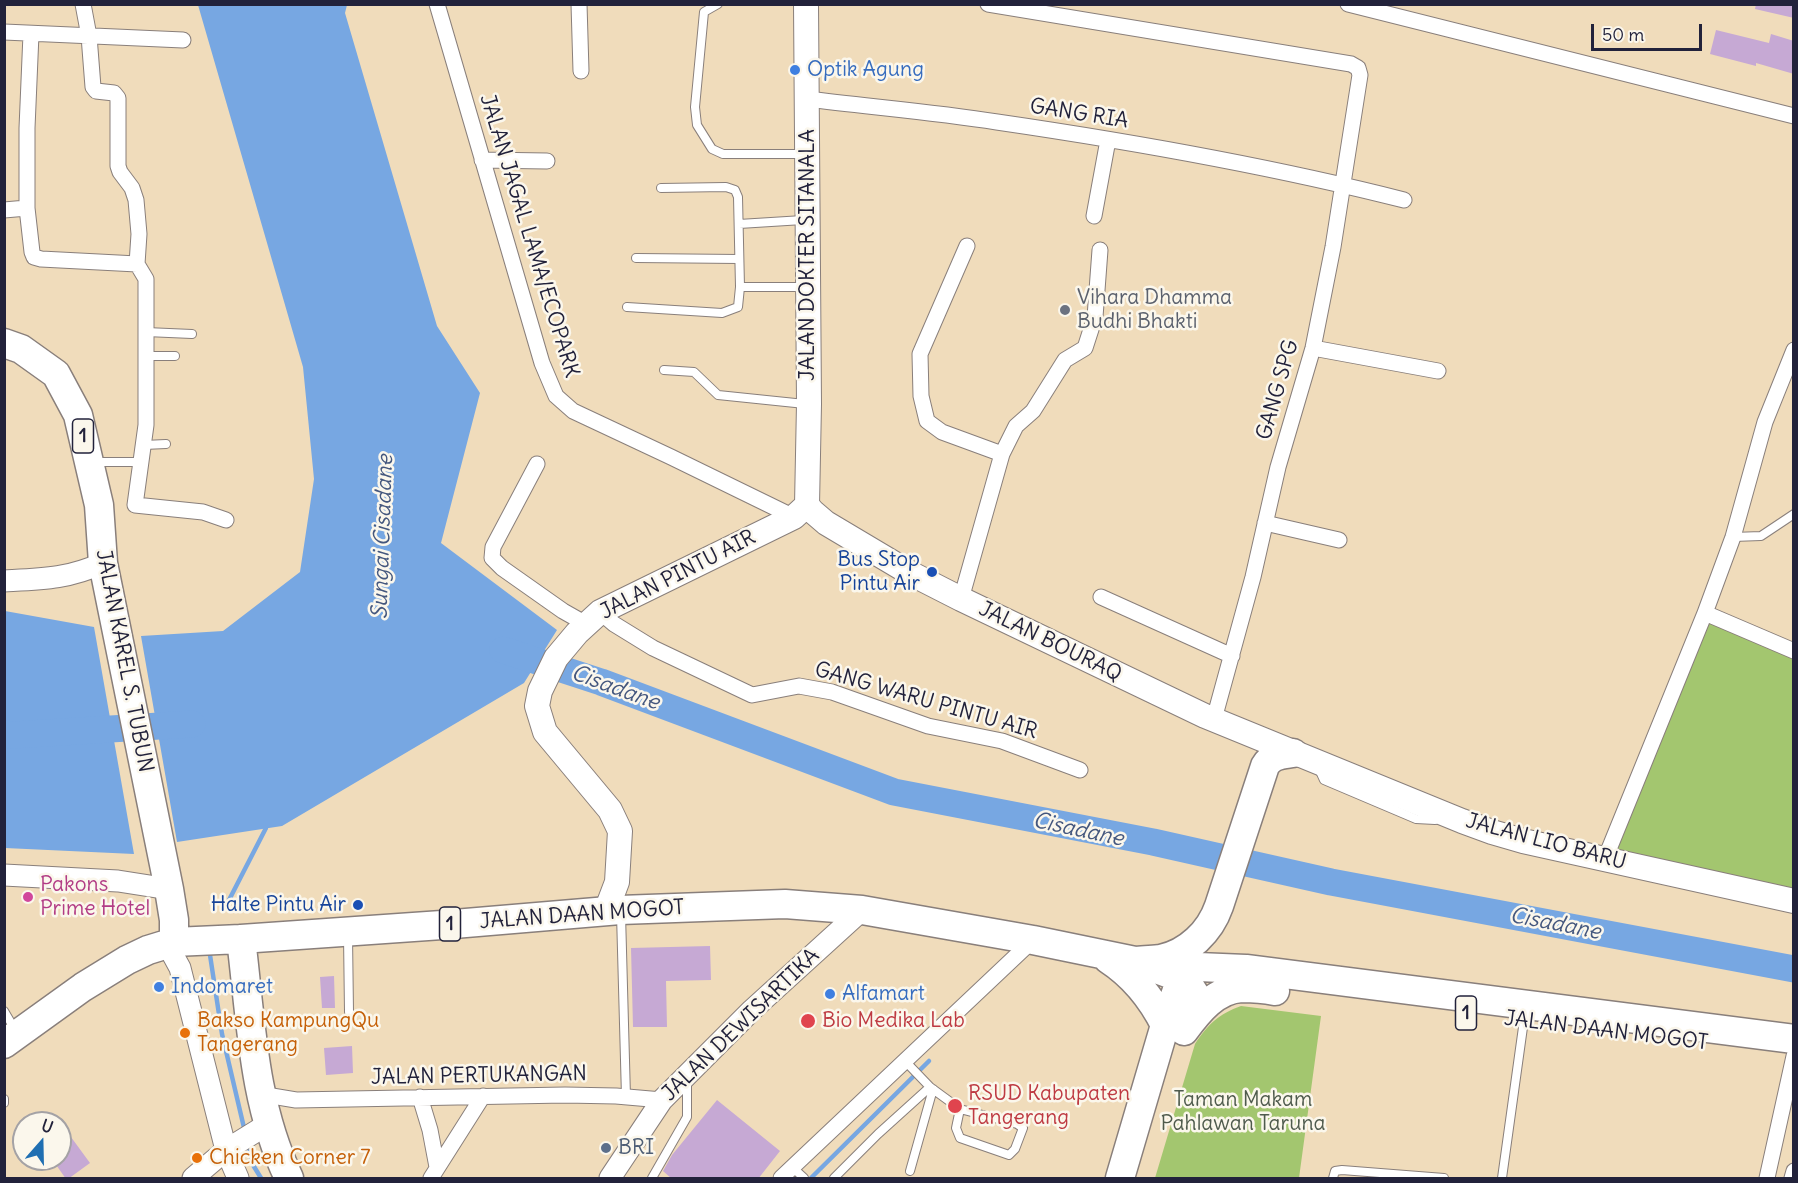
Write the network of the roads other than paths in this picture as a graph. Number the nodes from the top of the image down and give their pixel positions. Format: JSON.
{"nodes":[{"id":1,"x":83,"y":4,"type":"edge"},
{"id":2,"x":437,"y":4,"type":"edge"},
{"id":3,"x":579,"y":4,"type":"edge"},
{"id":4,"x":718,"y":4,"type":"edge"},
{"id":5,"x":806,"y":4,"type":"edge"},
{"id":6,"x":988,"y":4,"type":"edge"},
{"id":7,"x":1348,"y":4,"type":"edge"},
{"id":8,"x":4,"y":32,"type":"edge"},
{"id":9,"x":31,"y":34,"type":"junction"},
{"id":10,"x":89,"y":36,"type":"junction"},
{"id":11,"x":183,"y":40,"type":"dead end"},
{"id":12,"x":581,"y":70,"type":"dead end"},
{"id":13,"x":807,"y":99,"type":"junction"},
{"id":14,"x":1794,"y":116,"type":"edge"},
{"id":15,"x":1108,"y":140,"type":"junction"},
{"id":16,"x":807,"y":154,"type":"junction"},
{"id":17,"x":482,"y":160,"type":"junction"},
{"id":18,"x":547,"y":161,"type":"dead end"},
{"id":19,"x":1342,"y":184,"type":"junction"},
{"id":20,"x":661,"y":188,"type":"dead end"},
{"id":21,"x":1404,"y":200,"type":"dead end"},
{"id":22,"x":27,"y":208,"type":"junction"},
{"id":23,"x":4,"y":210,"type":"edge"},
{"id":24,"x":1094,"y":216,"type":"dead end"},
{"id":25,"x":808,"y":220,"type":"junction"},
{"id":26,"x":739,"y":224,"type":"junction"},
{"id":27,"x":967,"y":246,"type":"dead end"},
{"id":28,"x":1100,"y":250,"type":"dead end"},
{"id":29,"x":636,"y":258,"type":"dead end"},
{"id":30,"x":739,"y":259,"type":"junction"},
{"id":31,"x":137,"y":264,"type":"junction"},
{"id":32,"x":740,"y":287,"type":"junction"},
{"id":33,"x":808,"y":287,"type":"junction"},
{"id":34,"x":627,"y":307,"type":"dead end"},
{"id":35,"x":146,"y":332,"type":"junction"},
{"id":36,"x":192,"y":334,"type":"dead end"},
{"id":37,"x":4,"y":343,"type":"edge"},
{"id":38,"x":1313,"y":348,"type":"junction"},
{"id":39,"x":1794,"y":350,"type":"edge"},
{"id":40,"x":146,"y":356,"type":"junction"},
{"id":41,"x":175,"y":356,"type":"dead end"},
{"id":42,"x":664,"y":370,"type":"dead end"},
{"id":43,"x":1438,"y":371,"type":"dead end"},
{"id":44,"x":809,"y":404,"type":"junction"},
{"id":45,"x":166,"y":444,"type":"dead end"},
{"id":46,"x":144,"y":445,"type":"junction"},
{"id":47,"x":1002,"y":454,"type":"junction"},
{"id":48,"x":89,"y":462,"type":"junction"},
{"id":49,"x":141,"y":462,"type":"junction"},
{"id":50,"x":537,"y":464,"type":"dead end"},
{"id":51,"x":800,"y":511,"type":"junction"},
{"id":52,"x":1794,"y":514,"type":"edge"},
{"id":53,"x":226,"y":520,"type":"dead end"},
{"id":54,"x":1265,"y":523,"type":"junction"},
{"id":55,"x":1733,"y":537,"type":"junction"},
{"id":56,"x":1339,"y":540,"type":"dead end"},
{"id":57,"x":103,"y":563,"type":"junction"},
{"id":58,"x":4,"y":581,"type":"edge"},
{"id":59,"x":1101,"y":597,"type":"dead end"},
{"id":60,"x":961,"y":599,"type":"junction"},
{"id":61,"x":1705,"y":613,"type":"junction"},
{"id":62,"x":588,"y":623,"type":"junction"},
{"id":63,"x":1794,"y":651,"type":"edge"},
{"id":64,"x":1232,"y":656,"type":"junction"},
{"id":65,"x":1214,"y":719,"type":"junction"},
{"id":66,"x":1305,"y":757,"type":"junction"},
{"id":67,"x":1080,"y":770,"type":"dead end"},
{"id":68,"x":1605,"y":859,"type":"junction"},
{"id":69,"x":4,"y":875,"type":"edge"},
{"id":70,"x":169,"y":888,"type":"junction"},
{"id":71,"x":1794,"y":901,"type":"edge"},
{"id":72,"x":613,"y":910,"type":"junction"},
{"id":73,"x":862,"y":910,"type":"junction"},
{"id":74,"x":1217,"y":911,"type":"junction"},
{"id":75,"x":348,"y":932,"type":"junction"},
{"id":76,"x":172,"y":935,"type":"junction"},
{"id":77,"x":294,"y":935,"type":"junction"},
{"id":78,"x":242,"y":939,"type":"junction"},
{"id":79,"x":1033,"y":940,"type":"junction"},
{"id":80,"x":1101,"y":954,"type":"junction"},
{"id":81,"x":1135,"y":961,"type":"junction"},
{"id":82,"x":1246,"y":969,"type":"junction"},
{"id":83,"x":1194,"y":980,"type":"junction"},
{"id":84,"x":348,"y":1012,"type":"dead end"},
{"id":85,"x":1524,"y":1020,"type":"junction"},
{"id":86,"x":1174,"y":1028,"type":"junction"},
{"id":87,"x":9,"y":1030,"type":"edge"},
{"id":88,"x":1794,"y":1039,"type":"edge"},
{"id":89,"x":1794,"y":1056,"type":"edge"},
{"id":90,"x":906,"y":1063,"type":"junction"},
{"id":91,"x":687,"y":1075,"type":"junction"},
{"id":92,"x":930,"y":1086,"type":"junction"},
{"id":93,"x":260,"y":1094,"type":"junction"},
{"id":94,"x":483,"y":1096,"type":"junction"},
{"id":95,"x":420,"y":1097,"type":"junction"},
{"id":96,"x":626,"y":1097,"type":"junction"},
{"id":97,"x":296,"y":1100,"type":"junction"},
{"id":98,"x":662,"y":1100,"type":"junction"},
{"id":99,"x":960,"y":1109,"type":"junction"},
{"id":100,"x":266,"y":1125,"type":"junction"},
{"id":101,"x":229,"y":1149,"type":"junction"},
{"id":102,"x":1794,"y":1171,"type":"edge"},
{"id":103,"x":910,"y":1172,"type":"dead end"},
{"id":104,"x":434,"y":1173,"type":"edge"},
{"id":105,"x":798,"y":1173,"type":"edge"},
{"id":106,"x":193,"y":1179,"type":"edge"},
{"id":107,"x":238,"y":1179,"type":"edge"},
{"id":108,"x":289,"y":1179,"type":"edge"},
{"id":109,"x":610,"y":1179,"type":"edge"},
{"id":110,"x":652,"y":1179,"type":"edge"},
{"id":111,"x":781,"y":1179,"type":"edge"},
{"id":112,"x":834,"y":1179,"type":"edge"},
{"id":113,"x":1120,"y":1179,"type":"edge"},
{"id":114,"x":1139,"y":1179,"type":"edge"},
{"id":115,"x":1333,"y":1179,"type":"edge"},
{"id":116,"x":1444,"y":1179,"type":"edge"},
{"id":117,"x":1502,"y":1179,"type":"edge"},
{"id":118,"x":1767,"y":1179,"type":"edge"},
{"id":119,"x":1792,"y":1179,"type":"edge"}],
"edges":[{"from":1,"to":10,"type":"street"},
{"from":2,"to":17,"type":"street","name":"JALAN JAGAL LAMA/ECOPARK"},
{"from":3,"to":12,"type":"street"},
{"from":4,"to":16,"type":"lane"},
{"from":5,"to":13,"type":"main road","name":"JALAN DOKTER SITANALA"},
{"from":6,"to":19,"type":"street","name":"GANG SPG"},
{"from":7,"to":14,"type":"street"},
{"from":8,"to":9,"type":"street"},
{"from":9,"to":10,"type":"street"},
{"from":9,"to":22,"type":"street"},
{"from":10,"to":11,"type":"street"},
{"from":10,"to":31,"type":"street"},
{"from":13,"to":15,"type":"street","name":"GANG RIA"},
{"from":13,"to":16,"type":"main road","name":"JALAN DOKTER SITANALA"},
{"from":15,"to":19,"type":"street","name":"GANG RIA"},
{"from":15,"to":24,"type":"street"},
{"from":16,"to":25,"type":"main road","name":"JALAN DOKTER SITANALA"},
{"from":17,"to":18,"type":"street"},
{"from":17,"to":51,"type":"street","name":"JALAN JAGAL LAMA/ECOPARK"},
{"from":19,"to":21,"type":"street","name":"GANG RIA"},
{"from":19,"to":38,"type":"street","name":"GANG SPG"},
{"from":20,"to":26,"type":"lane"},
{"from":22,"to":23,"type":"street"},
{"from":22,"to":31,"type":"street"},
{"from":25,"to":26,"type":"lane"},
{"from":25,"to":33,"type":"main road","name":"JALAN DOKTER SITANALA"},
{"from":26,"to":30,"type":"lane"},
{"from":27,"to":47,"type":"street"},
{"from":28,"to":47,"type":"street"},
{"from":29,"to":30,"type":"lane"},
{"from":30,"to":32,"type":"lane"},
{"from":31,"to":35,"type":"street"},
{"from":32,"to":33,"type":"lane"},
{"from":32,"to":34,"type":"lane"},
{"from":33,"to":44,"type":"main road","name":"JALAN DOKTER SITANALA"},
{"from":35,"to":36,"type":"lane"},
{"from":35,"to":40,"type":"street"},
{"from":37,"to":48,"type":"highway","name":"JALAN KAREL S. TUBUN","number":"1"},
{"from":38,"to":43,"type":"street"},
{"from":38,"to":54,"type":"street","name":"GANG SPG"},
{"from":39,"to":55,"type":"street"},
{"from":40,"to":41,"type":"lane"},
{"from":40,"to":46,"type":"street"},
{"from":42,"to":44,"type":"lane"},
{"from":44,"to":51,"type":"main road","name":"JALAN DOKTER SITANALA"},
{"from":45,"to":46,"type":"lane"},
{"from":46,"to":49,"type":"street"},
{"from":47,"to":60,"type":"street"},
{"from":48,"to":49,"type":"lane"},
{"from":48,"to":57,"type":"highway","name":"JALAN KAREL S. TUBUN","number":"1"},
{"from":49,"to":53,"type":"street"},
{"from":50,"to":62,"type":"street","name":"GANG WARU PINTU AIR"},
{"from":51,"to":60,"type":"main road","name":"JALAN BOURAQ"},
{"from":51,"to":62,"type":"main road","name":"JALAN PINTU AIR"},
{"from":52,"to":55,"type":"lane"},
{"from":54,"to":56,"type":"street"},
{"from":54,"to":64,"type":"street","name":"GANG SPG"},
{"from":55,"to":61,"type":"street"},
{"from":57,"to":58,"type":"street"},
{"from":57,"to":70,"type":"highway","name":"JALAN KAREL S. TUBUN","number":"1"},
{"from":59,"to":64,"type":"street"},
{"from":60,"to":65,"type":"main road","name":"JALAN BOURAQ"},
{"from":61,"to":63,"type":"street"},
{"from":61,"to":68,"type":"street"},
{"from":62,"to":67,"type":"street","name":"GANG WARU PINTU AIR"},
{"from":62,"to":72,"type":"main road","name":"JALAN PINTU AIR"},
{"from":64,"to":65,"type":"street","name":"GANG SPG"},
{"from":65,"to":66,"type":"main road","name":"JALAN BOURAQ"},
{"from":66,"to":68,"type":"main road","name":"JALAN LIO BARU"},
{"from":66,"to":74,"type":"highway"},
{"from":68,"to":71,"type":"main road","name":"JALAN LIO BARU"},
{"from":69,"to":70,"type":"street"},
{"from":70,"to":76,"type":"highway","name":"JALAN KAREL S. TUBUN","number":"1"},
{"from":72,"to":73,"type":"highway","name":"JALAN DAAN MOGOT","number":"1"},
{"from":72,"to":75,"type":"highway","name":"JALAN DAAN MOGOT","number":"1"},
{"from":72,"to":96,"type":"lane"},
{"from":73,"to":79,"type":"highway","name":"JALAN DAAN MOGOT","number":"1"},
{"from":73,"to":91,"type":"street","name":"JALAN DEWISARTIKA"},
{"from":74,"to":81,"type":"highway"},
{"from":74,"to":82,"type":"highway"},
{"from":75,"to":77,"type":"highway","name":"JALAN DAAN MOGOT","number":"1"},
{"from":75,"to":84,"type":"lane"},
{"from":76,"to":77,"type":"highway"},
{"from":76,"to":78,"type":"highway","name":"JALAN DAAN MOGOT","number":"1"},
{"from":76,"to":87,"type":"highway","name":"JALAN DAAN MOGOT","number":"1"},
{"from":76,"to":101,"type":"street"},
{"from":77,"to":78,"type":"highway","name":"JALAN DAAN MOGOT","number":"1"},
{"from":78,"to":93,"type":"highway"},
{"from":79,"to":80,"type":"highway","name":"JALAN DAAN MOGOT","number":"1"},
{"from":79,"to":90,"type":"street"},
{"from":80,"to":81,"type":"highway","name":"JALAN DAAN MOGOT","number":"1"},
{"from":80,"to":86,"type":"highway"},
{"from":81,"to":83,"type":"highway","name":"JALAN DAAN MOGOT","number":"1"},
{"from":82,"to":83,"type":"highway","name":"JALAN DAAN MOGOT","number":"1"},
{"from":82,"to":88,"type":"highway","name":"JALAN DAAN MOGOT","number":"1"},
{"from":83,"to":86,"type":"highway"},
{"from":85,"to":86,"type":"highway","name":"JALAN DAAN MOGOT","number":"1"},
{"from":85,"to":89,"type":"highway","name":"JALAN DAAN MOGOT","number":"1"},
{"from":85,"to":117,"type":"lane"},
{"from":86,"to":113,"type":"highway"},
{"from":86,"to":114,"type":"highway"},
{"from":89,"to":118,"type":"street"},
{"from":90,"to":92,"type":"lane"},
{"from":90,"to":105,"type":"street"},
{"from":91,"to":98,"type":"street","name":"JALAN DEWISARTIKA"},
{"from":91,"to":110,"type":"lane"},
{"from":92,"to":99,"type":"lane"},
{"from":92,"to":103,"type":"lane"},
{"from":92,"to":112,"type":"lane"},
{"from":93,"to":97,"type":"street","name":"JALAN PERTUKANGAN"},
{"from":93,"to":100,"type":"highway"},
{"from":94,"to":95,"type":"street","name":"JALAN PERTUKANGAN"},
{"from":94,"to":96,"type":"street","name":"JALAN PERTUKANGAN"},
{"from":94,"to":104,"type":"street"},
{"from":95,"to":97,"type":"street","name":"JALAN PERTUKANGAN"},
{"from":95,"to":104,"type":"street"},
{"from":96,"to":98,"type":"street","name":"JALAN PERTUKANGAN"},
{"from":97,"to":100,"type":"street"},
{"from":98,"to":109,"type":"street","name":"JALAN DEWISARTIKA"},
{"from":99,"to":99,"type":"lane"},
{"from":100,"to":101,"type":"street"},
{"from":100,"to":108,"type":"highway"},
{"from":101,"to":106,"type":"street"},
{"from":101,"to":107,"type":"street"},
{"from":102,"to":119,"type":"street"},
{"from":105,"to":111,"type":"street"},
{"from":115,"to":116,"type":"lane"}]}
